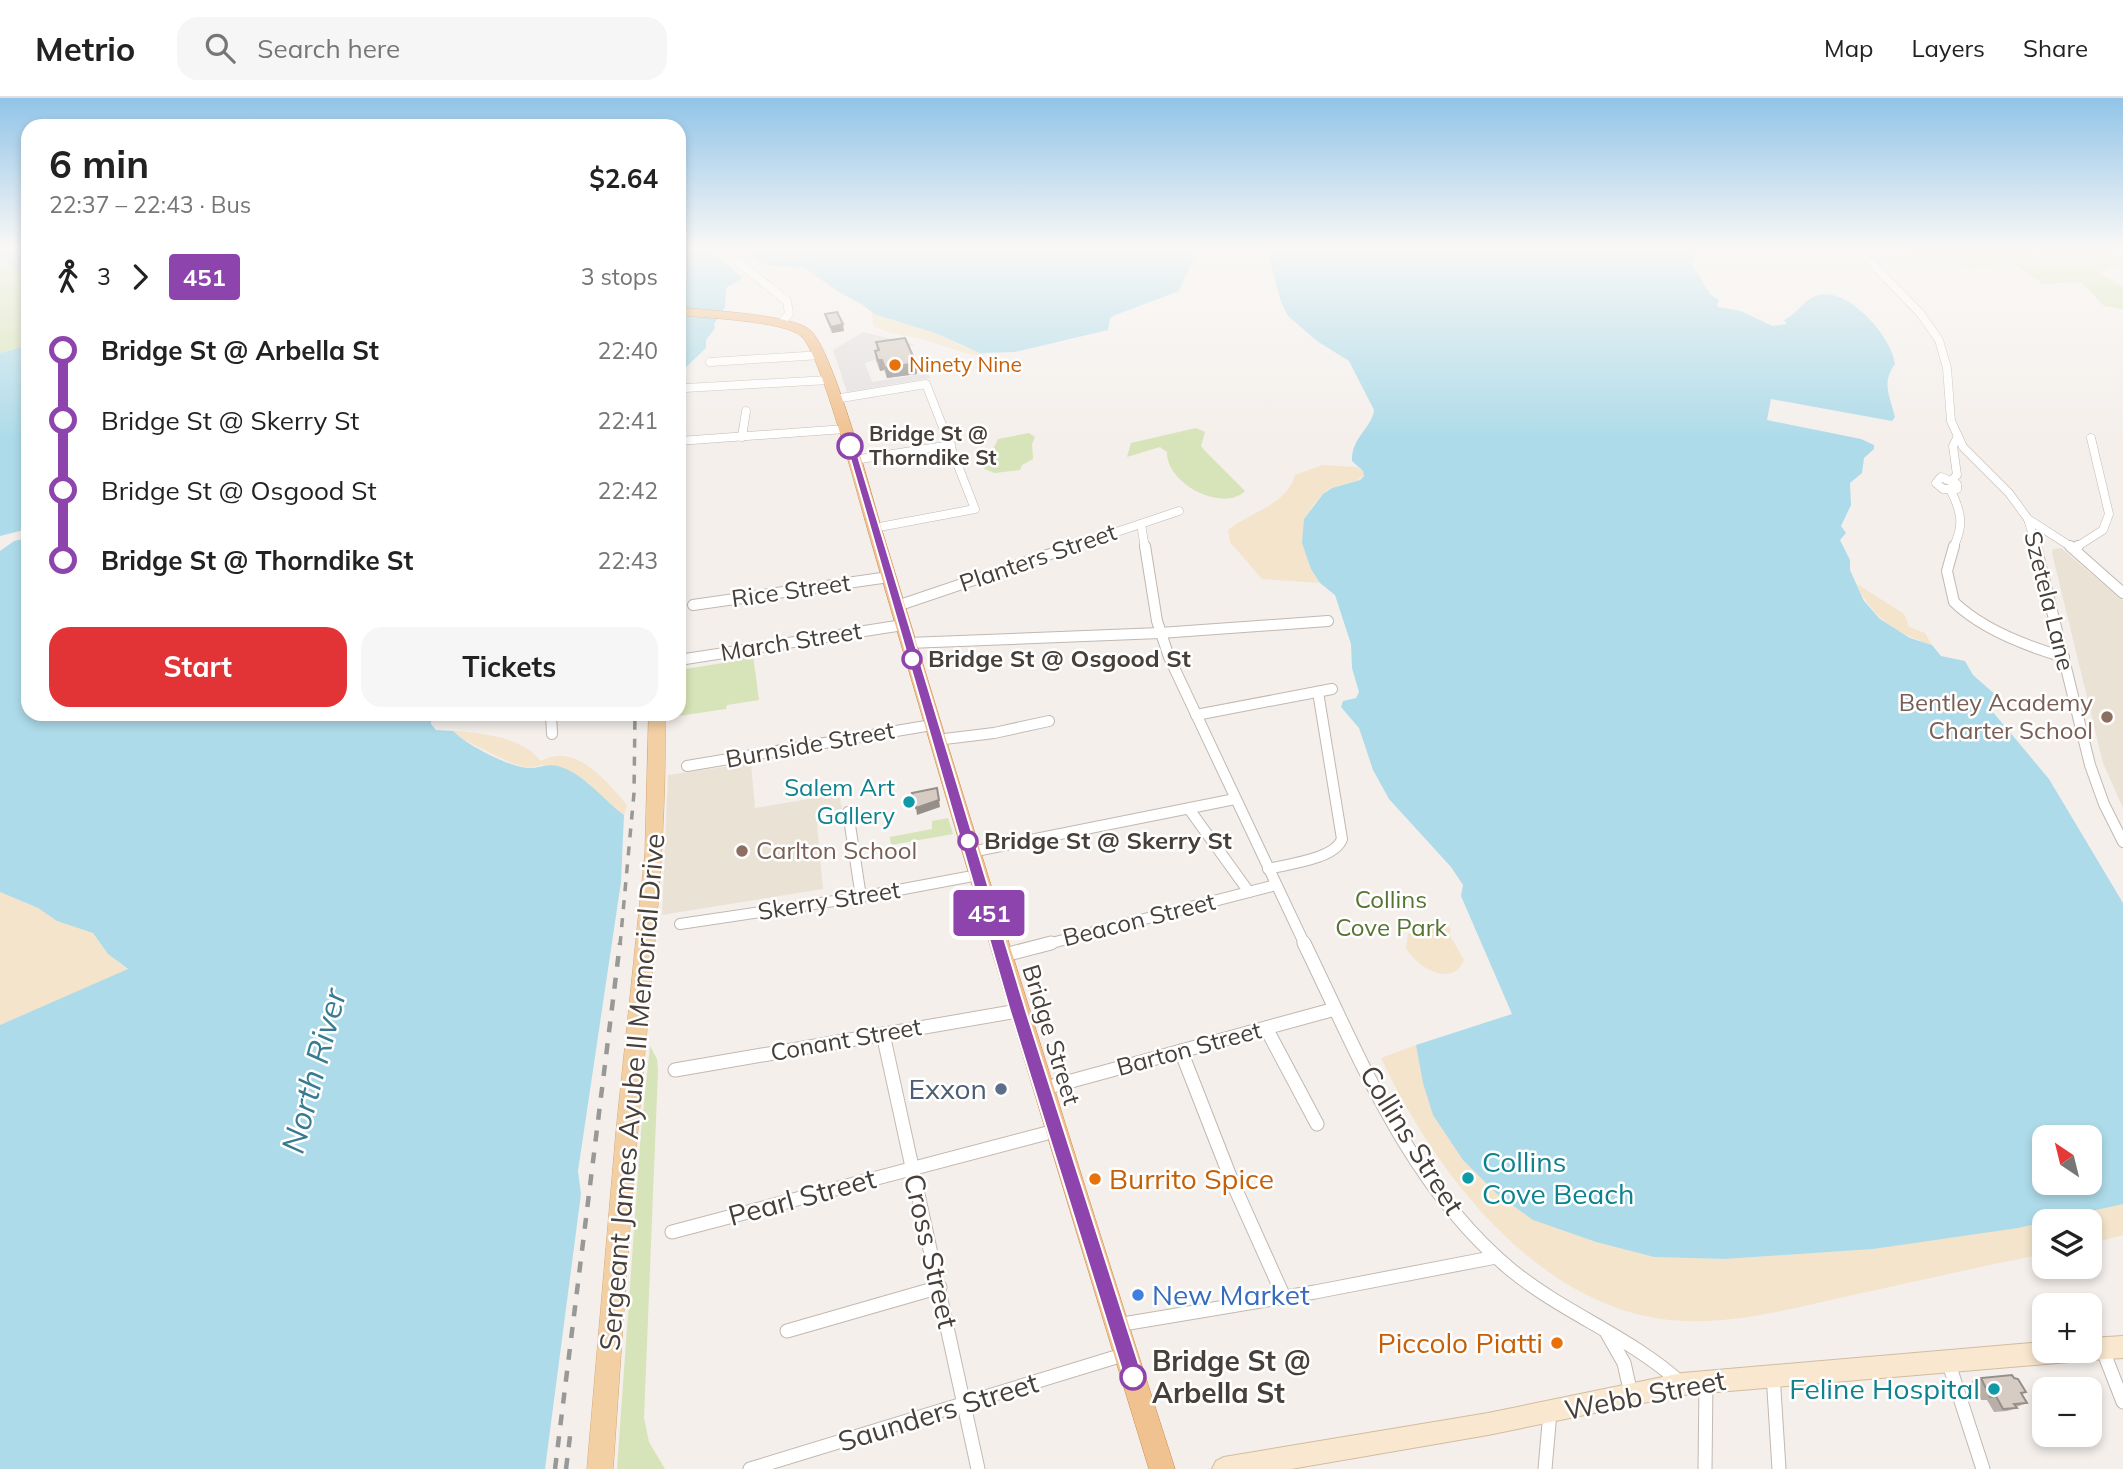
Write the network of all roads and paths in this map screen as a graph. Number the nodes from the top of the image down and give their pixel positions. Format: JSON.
{"nodes":[{"id":1,"x":789,"y":311,"type":"edge"},
{"id":2,"x":1918,"y":311,"type":"edge"},
{"id":3,"x":686,"y":312,"type":"edge"},
{"id":4,"x":729,"y":317,"type":"junction"},
{"id":5,"x":686,"y":318,"type":"edge"},
{"id":6,"x":781,"y":323,"type":"junction"},
{"id":7,"x":821,"y":355,"type":"junction"},
{"id":8,"x":710,"y":362,"type":"dead end"},
{"id":9,"x":829,"y":380,"type":"junction"},
{"id":10,"x":686,"y":388,"type":"edge"},
{"id":11,"x":835,"y":399,"type":"junction"},
{"id":12,"x":746,"y":411,"type":"dead end"},
{"id":13,"x":845,"y":429,"type":"junction"},
{"id":14,"x":742,"y":437,"type":"junction"},
{"id":15,"x":1957,"y":438,"type":"junction"},
{"id":16,"x":2091,"y":438,"type":"dead end"},
{"id":17,"x":686,"y":441,"type":"edge"},
{"id":18,"x":951,"y":444,"type":"junction"},
{"id":19,"x":854,"y":460,"type":"junction"},
{"id":20,"x":1179,"y":511,"type":"dead end"},
{"id":21,"x":2028,"y":519,"type":"junction"},
{"id":22,"x":1141,"y":524,"type":"junction"},
{"id":23,"x":874,"y":528,"type":"junction"},
{"id":24,"x":2074,"y":549,"type":"junction"},
{"id":25,"x":889,"y":577,"type":"junction"},
{"id":26,"x":2123,"y":593,"type":"edge"},
{"id":27,"x":693,"y":605,"type":"dead end"},
{"id":28,"x":897,"y":606,"type":"junction"},
{"id":29,"x":1328,"y":621,"type":"dead end"},
{"id":30,"x":1160,"y":633,"type":"junction"},
{"id":31,"x":905,"y":634,"type":"junction"},
{"id":32,"x":2064,"y":657,"type":"junction"},
{"id":33,"x":686,"y":659,"type":"edge"},
{"id":34,"x":1332,"y":689,"type":"dead end"},
{"id":35,"x":1318,"y":691,"type":"junction"},
{"id":36,"x":1196,"y":715,"type":"junction"},
{"id":37,"x":551,"y":721,"type":"edge"},
{"id":38,"x":657,"y":721,"type":"edge"},
{"id":39,"x":1049,"y":721,"type":"dead end"},
{"id":40,"x":934,"y":732,"type":"junction"},
{"id":41,"x":552,"y":734,"type":"dead end"},
{"id":42,"x":687,"y":766,"type":"dead end"},
{"id":43,"x":1235,"y":799,"type":"junction"},
{"id":44,"x":1189,"y":808,"type":"junction"},
{"id":45,"x":848,"y":812,"type":"dead end"},
{"id":46,"x":2123,"y":842,"type":"edge"},
{"id":47,"x":971,"y":852,"type":"junction"},
{"id":48,"x":1268,"y":869,"type":"junction"},
{"id":49,"x":978,"y":874,"type":"junction"},
{"id":50,"x":1276,"y":885,"type":"junction"},
{"id":51,"x":1249,"y":892,"type":"junction"},
{"id":52,"x":861,"y":897,"type":"junction"},
{"id":53,"x":680,"y":924,"type":"dead end"},
{"id":54,"x":1001,"y":956,"type":"junction"},
{"id":55,"x":1335,"y":1009,"type":"junction"},
{"id":56,"x":1018,"y":1011,"type":"junction"},
{"id":57,"x":1266,"y":1028,"type":"junction"},
{"id":58,"x":883,"y":1034,"type":"junction"},
{"id":59,"x":1181,"y":1051,"type":"junction"},
{"id":60,"x":675,"y":1070,"type":"dead end"},
{"id":61,"x":1042,"y":1089,"type":"junction"},
{"id":62,"x":1317,"y":1124,"type":"dead end"},
{"id":63,"x":1055,"y":1131,"type":"junction"},
{"id":64,"x":912,"y":1168,"type":"junction"},
{"id":65,"x":672,"y":1232,"type":"dead end"},
{"id":66,"x":1496,"y":1257,"type":"junction"},
{"id":67,"x":940,"y":1287,"type":"junction"},
{"id":68,"x":1284,"y":1297,"type":"junction"},
{"id":69,"x":1117,"y":1325,"type":"junction"},
{"id":70,"x":787,"y":1331,"type":"dead end"},
{"id":71,"x":1606,"y":1331,"type":"junction"},
{"id":72,"x":2105,"y":1348,"type":"edge"},
{"id":73,"x":1126,"y":1354,"type":"junction"},
{"id":74,"x":2032,"y":1354,"type":"edge"},
{"id":75,"x":1948,"y":1361,"type":"junction"},
{"id":76,"x":1773,"y":1374,"type":"junction"},
{"id":77,"x":1706,"y":1381,"type":"junction"},
{"id":78,"x":1682,"y":1384,"type":"junction"},
{"id":79,"x":1631,"y":1394,"type":"junction"},
{"id":80,"x":2123,"y":1402,"type":"edge"},
{"id":81,"x":965,"y":1404,"type":"junction"},
{"id":82,"x":1550,"y":1412,"type":"junction"},
{"id":83,"x":600,"y":1469,"type":"edge"},
{"id":84,"x":750,"y":1469,"type":"edge"},
{"id":85,"x":978,"y":1469,"type":"edge"},
{"id":86,"x":1162,"y":1469,"type":"edge"},
{"id":87,"x":1224,"y":1469,"type":"edge"},
{"id":88,"x":1545,"y":1469,"type":"edge"},
{"id":89,"x":1705,"y":1469,"type":"edge"},
{"id":90,"x":1779,"y":1469,"type":"edge"},
{"id":91,"x":1983,"y":1469,"type":"edge"}],
"edges":[{"from":1,"to":6,"type":"street"},
{"from":2,"to":15,"type":"street"},
{"from":3,"to":4,"type":"highway","name":"Bridge Street"},
{"from":4,"to":5,"type":"highway","name":"Bridge Street"},
{"from":4,"to":6,"type":"highway","name":"Bridge Street"},
{"from":6,"to":7,"type":"highway","name":"Bridge Street"},
{"from":7,"to":8,"type":"street"},
{"from":7,"to":9,"type":"highway","name":"Bridge Street"},
{"from":9,"to":10,"type":"street"},
{"from":9,"to":11,"type":"highway","name":"Bridge Street"},
{"from":11,"to":13,"type":"highway","name":"Bridge Street"},
{"from":11,"to":18,"type":"street"},
{"from":12,"to":14,"type":"street"},
{"from":13,"to":14,"type":"street"},
{"from":13,"to":19,"type":"highway","name":"Bridge Street"},
{"from":14,"to":17,"type":"street"},
{"from":15,"to":21,"type":"street"},
{"from":15,"to":32,"type":"street"},
{"from":16,"to":24,"type":"street"},
{"from":18,"to":19,"type":"street"},
{"from":18,"to":23,"type":"street"},
{"from":19,"to":23,"type":"highway","name":"Bridge Street"},
{"from":20,"to":22,"type":"street","name":"Planters Street"},
{"from":21,"to":24,"type":"street"},
{"from":21,"to":32,"type":"street","name":"Szetela Lane"},
{"from":22,"to":28,"type":"street","name":"Planters Street"},
{"from":22,"to":30,"type":"street","name":"Collins Street"},
{"from":23,"to":25,"type":"highway","name":"Bridge Street"},
{"from":24,"to":26,"type":"street"},
{"from":25,"to":27,"type":"street","name":"Rice Street"},
{"from":25,"to":28,"type":"highway","name":"Bridge Street"},
{"from":28,"to":31,"type":"highway","name":"Bridge Street"},
{"from":29,"to":30,"type":"street","name":"March Street"},
{"from":30,"to":31,"type":"street","name":"March Street"},
{"from":30,"to":36,"type":"street","name":"Collins Street"},
{"from":31,"to":33,"type":"street","name":"March Street"},
{"from":31,"to":40,"type":"highway","name":"Bridge Street"},
{"from":32,"to":46,"type":"street","name":"Szetela Lane"},
{"from":34,"to":35,"type":"street"},
{"from":35,"to":36,"type":"street"},
{"from":35,"to":48,"type":"street"},
{"from":36,"to":43,"type":"street","name":"Collins Street"},
{"from":37,"to":41,"type":"street"},
{"from":38,"to":83,"type":"main road","name":"Sergeant James Ayube II Memorial Drive"},
{"from":39,"to":40,"type":"street","name":"Burnside Street"},
{"from":40,"to":42,"type":"street","name":"Burnside Street"},
{"from":40,"to":47,"type":"highway","name":"Bridge Street"},
{"from":43,"to":44,"type":"street"},
{"from":43,"to":48,"type":"street","name":"Collins Street"},
{"from":44,"to":47,"type":"street"},
{"from":44,"to":51,"type":"street"},
{"from":45,"to":52,"type":"street"},
{"from":47,"to":49,"type":"highway","name":"Bridge Street"},
{"from":48,"to":50,"type":"street","name":"Collins Street"},
{"from":49,"to":52,"type":"street","name":"Skerry Street"},
{"from":49,"to":54,"type":"highway","name":"Bridge Street"},
{"from":50,"to":51,"type":"street","name":"Beacon Street"},
{"from":50,"to":55,"type":"street","name":"Collins Street"},
{"from":51,"to":54,"type":"street","name":"Beacon Street"},
{"from":52,"to":53,"type":"street","name":"Skerry Street"},
{"from":54,"to":56,"type":"highway","name":"Bridge Street"},
{"from":55,"to":57,"type":"street","name":"Barton Street"},
{"from":55,"to":66,"type":"street","name":"Collins Street"},
{"from":56,"to":58,"type":"street","name":"Conant Street"},
{"from":56,"to":61,"type":"highway","name":"Bridge Street"},
{"from":57,"to":59,"type":"street","name":"Barton Street"},
{"from":57,"to":62,"type":"street"},
{"from":58,"to":60,"type":"street","name":"Conant Street"},
{"from":58,"to":64,"type":"street","name":"Cross Street"},
{"from":59,"to":61,"type":"street","name":"Barton Street"},
{"from":59,"to":68,"type":"street"},
{"from":61,"to":63,"type":"highway","name":"Bridge Street"},
{"from":63,"to":64,"type":"street","name":"Pearl Street"},
{"from":63,"to":69,"type":"highway","name":"Bridge Street"},
{"from":64,"to":65,"type":"street","name":"Pearl Street"},
{"from":64,"to":67,"type":"street","name":"Cross Street"},
{"from":66,"to":68,"type":"street"},
{"from":66,"to":71,"type":"street","name":"Collins Street"},
{"from":67,"to":70,"type":"street"},
{"from":67,"to":81,"type":"street","name":"Cross Street"},
{"from":68,"to":69,"type":"street"},
{"from":69,"to":73,"type":"highway","name":"Bridge Street"},
{"from":71,"to":78,"type":"street","name":"Collins Street"},
{"from":71,"to":79,"type":"street"},
{"from":72,"to":80,"type":"street"},
{"from":73,"to":81,"type":"street","name":"Saunders Street"},
{"from":73,"to":86,"type":"highway","name":"Bridge Street"},
{"from":74,"to":75,"type":"main road","name":"Webb Street"},
{"from":75,"to":76,"type":"main road","name":"Webb Street"},
{"from":75,"to":91,"type":"street"},
{"from":76,"to":77,"type":"main road","name":"Webb Street"},
{"from":76,"to":90,"type":"street"},
{"from":77,"to":78,"type":"main road","name":"Webb Street"},
{"from":77,"to":89,"type":"street"},
{"from":78,"to":79,"type":"main road","name":"Webb Street"},
{"from":79,"to":82,"type":"main road","name":"Webb Street"},
{"from":81,"to":84,"type":"street","name":"Saunders Street"},
{"from":81,"to":85,"type":"street","name":"Cross Street"},
{"from":82,"to":87,"type":"main road","name":"Webb Street"},
{"from":82,"to":88,"type":"street"}]}
